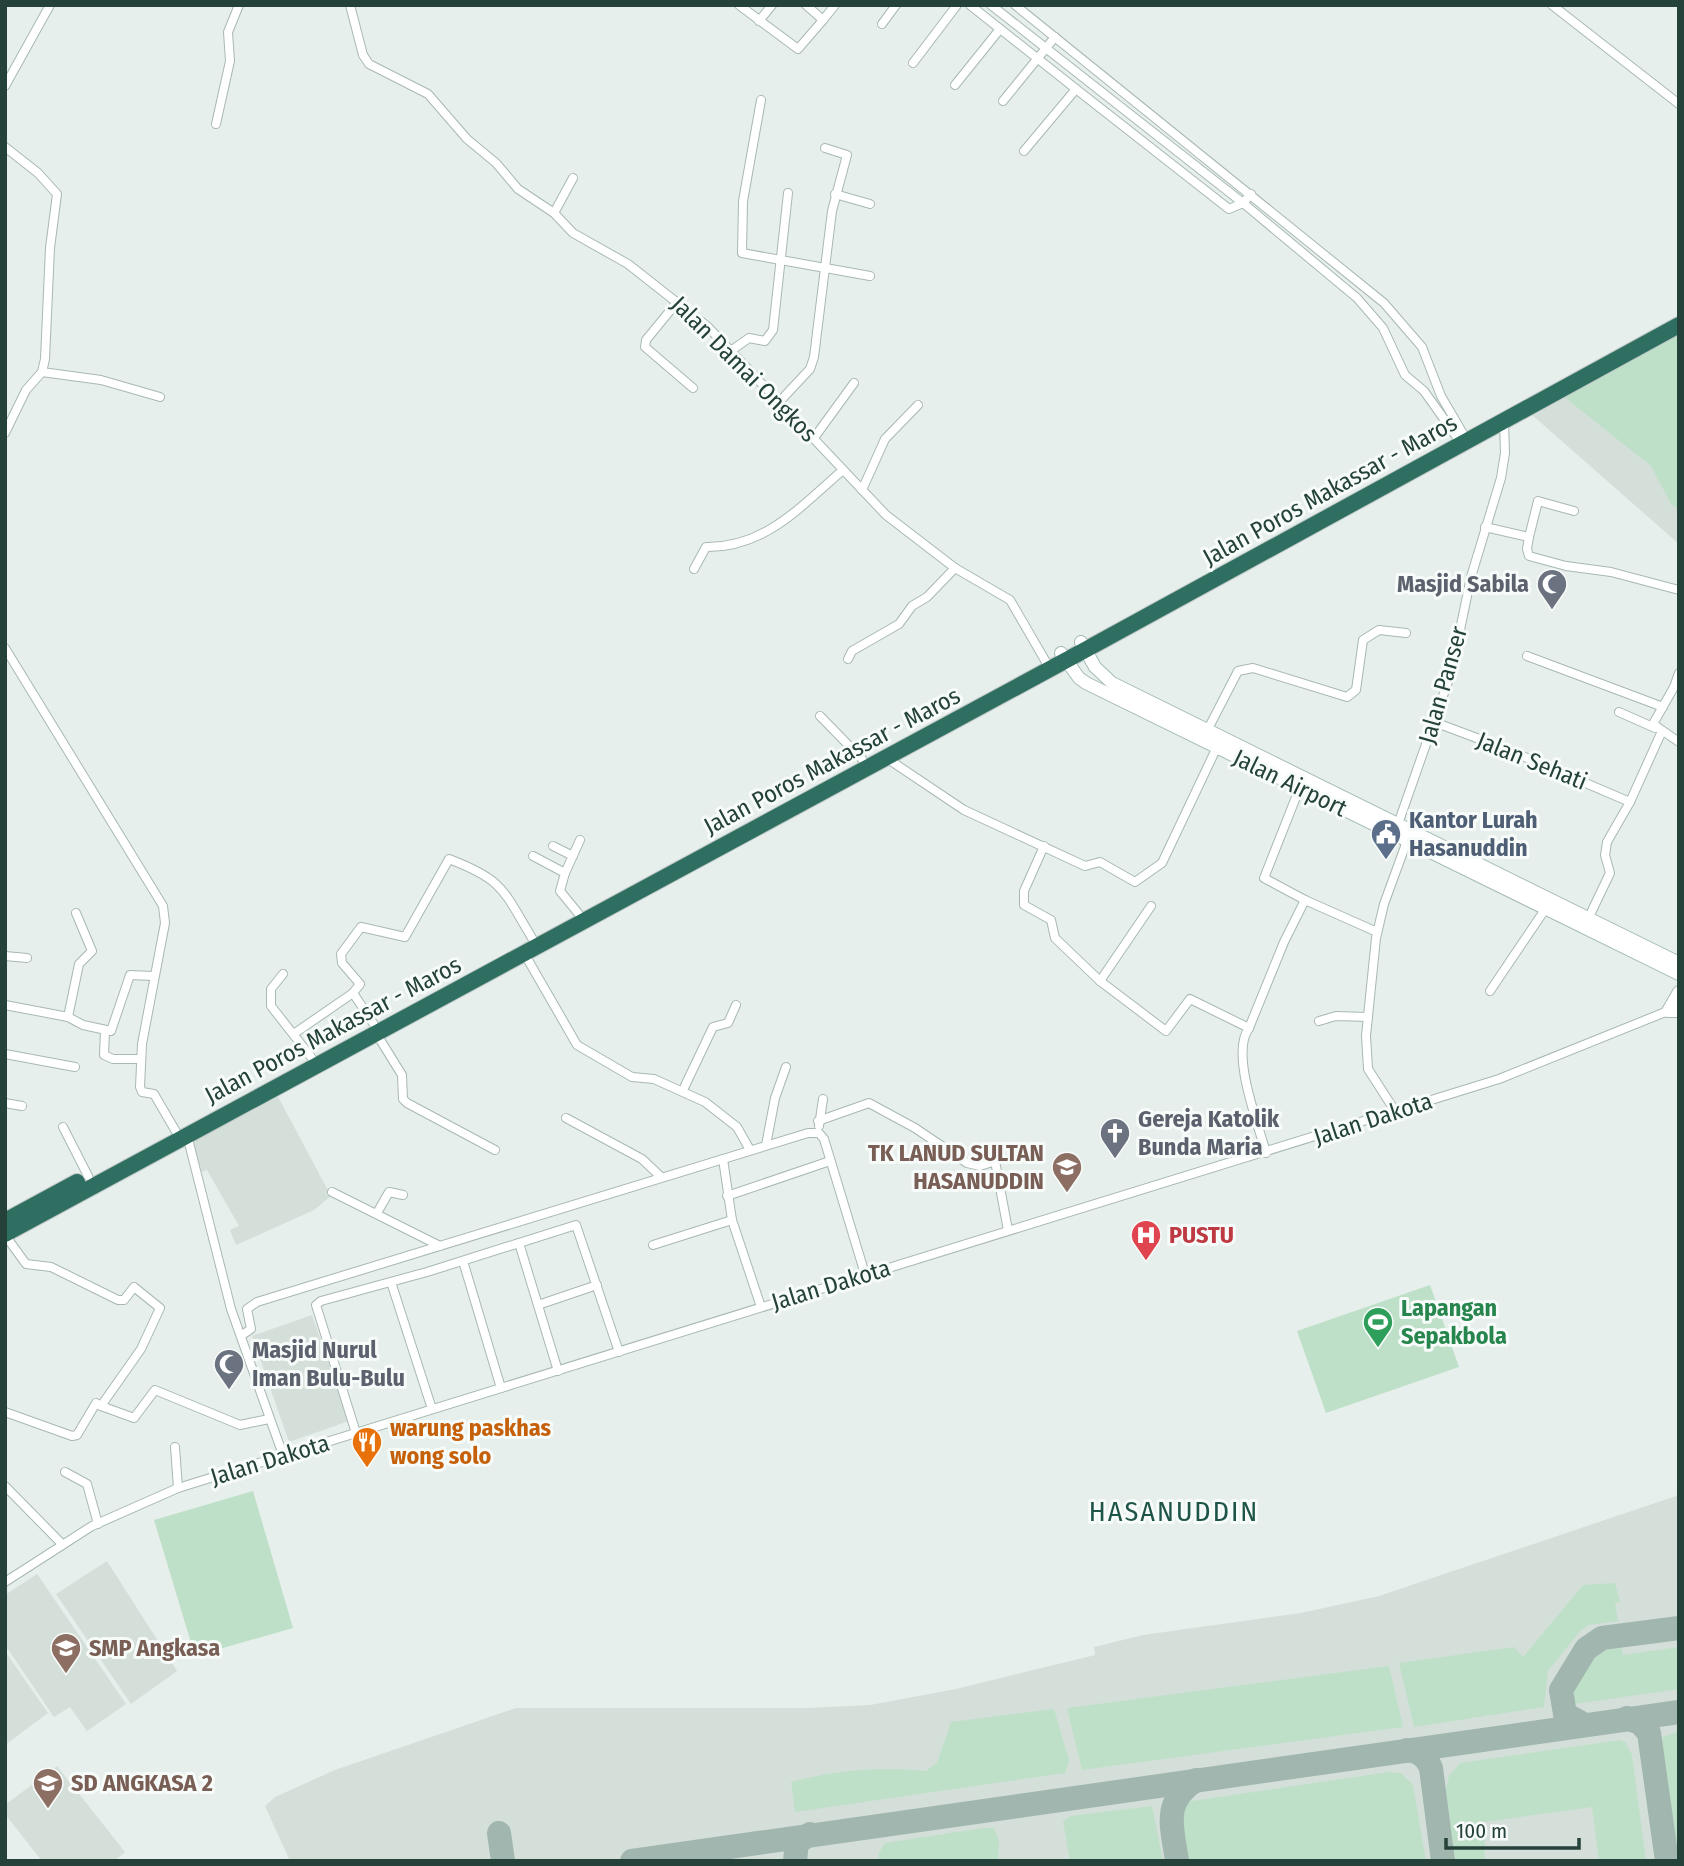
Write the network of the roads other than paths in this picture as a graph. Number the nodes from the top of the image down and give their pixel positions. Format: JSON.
{"nodes":[{"id":1,"x":50,"y":5,"type":"edge"},
{"id":2,"x":239,"y":5,"type":"edge"},
{"id":3,"x":350,"y":5,"type":"edge"},
{"id":4,"x":739,"y":5,"type":"edge"},
{"id":5,"x":772,"y":5,"type":"edge"},
{"id":6,"x":806,"y":5,"type":"edge"},
{"id":7,"x":835,"y":5,"type":"edge"},
{"id":8,"x":897,"y":5,"type":"edge"},
{"id":9,"x":957,"y":5,"type":"edge"},
{"id":10,"x":970,"y":5,"type":"edge"},
{"id":11,"x":991,"y":5,"type":"edge"},
{"id":12,"x":1015,"y":5,"type":"edge"},
{"id":13,"x":1552,"y":5,"type":"edge"},
{"id":14,"x":823,"y":20,"type":"junction"},
{"id":15,"x":759,"y":21,"type":"junction"},
{"id":16,"x":882,"y":24,"type":"dead end"},
{"id":17,"x":1000,"y":29,"type":"junction"},
{"id":18,"x":1055,"y":37,"type":"junction"},
{"id":19,"x":1047,"y":49,"type":"junction"},
{"id":20,"x":1038,"y":58,"type":"junction"},
{"id":21,"x":913,"y":63,"type":"dead end"},
{"id":22,"x":955,"y":85,"type":"dead end"},
{"id":23,"x":5,"y":86,"type":"edge"},
{"id":24,"x":1076,"y":89,"type":"junction"},
{"id":25,"x":761,"y":100,"type":"dead end"},
{"id":26,"x":1003,"y":101,"type":"dead end"},
{"id":27,"x":1679,"y":104,"type":"edge"},
{"id":28,"x":216,"y":124,"type":"dead end"},
{"id":29,"x":1173,"y":130,"type":"junction"},
{"id":30,"x":1163,"y":141,"type":"junction"},
{"id":31,"x":5,"y":147,"type":"edge"},
{"id":32,"x":825,"y":148,"type":"dead end"},
{"id":33,"x":1024,"y":151,"type":"dead end"},
{"id":34,"x":573,"y":178,"type":"dead end"},
{"id":35,"x":788,"y":193,"type":"dead end"},
{"id":36,"x":835,"y":194,"type":"junction"},
{"id":37,"x":1251,"y":194,"type":"junction"},
{"id":38,"x":1243,"y":203,"type":"junction"},
{"id":39,"x":870,"y":204,"type":"dead end"},
{"id":40,"x":554,"y":213,"type":"junction"},
{"id":41,"x":782,"y":262,"type":"junction"},
{"id":42,"x":824,"y":267,"type":"junction"},
{"id":43,"x":870,"y":276,"type":"dead end"},
{"id":44,"x":678,"y":301,"type":"junction"},
{"id":45,"x":1679,"y":314,"type":"edge"},
{"id":46,"x":1679,"y":325,"type":"edge"},
{"id":47,"x":732,"y":350,"type":"junction"},
{"id":48,"x":41,"y":372,"type":"junction"},
{"id":49,"x":854,"y":383,"type":"dead end"},
{"id":50,"x":693,"y":387,"type":"dead end"},
{"id":51,"x":160,"y":397,"type":"dead end"},
{"id":52,"x":780,"y":400,"type":"junction"},
{"id":53,"x":918,"y":405,"type":"dead end"},
{"id":54,"x":1504,"y":421,"type":"junction"},
{"id":55,"x":5,"y":433,"type":"edge"},
{"id":56,"x":1459,"y":434,"type":"junction"},
{"id":57,"x":814,"y":438,"type":"junction"},
{"id":58,"x":843,"y":470,"type":"junction"},
{"id":59,"x":862,"y":490,"type":"junction"},
{"id":60,"x":1574,"y":511,"type":"dead end"},
{"id":61,"x":1485,"y":527,"type":"junction"},
{"id":62,"x":1529,"y":537,"type":"junction"},
{"id":63,"x":954,"y":568,"type":"junction"},
{"id":64,"x":694,"y":569,"type":"dead end"},
{"id":65,"x":1679,"y":590,"type":"edge"},
{"id":66,"x":1406,"y":633,"type":"dead end"},
{"id":67,"x":1083,"y":646,"type":"junction"},
{"id":68,"x":5,"y":648,"type":"edge"},
{"id":69,"x":1527,"y":656,"type":"dead end"},
{"id":70,"x":1064,"y":657,"type":"junction"},
{"id":71,"x":848,"y":659,"type":"dead end"},
{"id":72,"x":1046,"y":662,"type":"junction"},
{"id":73,"x":1679,"y":673,"type":"edge"},
{"id":74,"x":1677,"y":689,"type":"edge"},
{"id":75,"x":1142,"y":703,"type":"junction"},
{"id":76,"x":1663,"y":707,"type":"junction"},
{"id":77,"x":1619,"y":712,"type":"dead end"},
{"id":78,"x":820,"y":716,"type":"dead end"},
{"id":79,"x":1434,"y":722,"type":"junction"},
{"id":80,"x":1208,"y":729,"type":"junction"},
{"id":81,"x":1658,"y":729,"type":"junction"},
{"id":82,"x":1679,"y":742,"type":"edge"},
{"id":83,"x":1217,"y":747,"type":"junction"},
{"id":84,"x":885,"y":757,"type":"junction"},
{"id":85,"x":862,"y":759,"type":"junction"},
{"id":86,"x":1300,"y":787,"type":"junction"},
{"id":87,"x":1630,"y":802,"type":"junction"},
{"id":88,"x":1377,"y":820,"type":"junction"},
{"id":89,"x":1398,"y":824,"type":"junction"},
{"id":90,"x":580,"y":840,"type":"dead end"},
{"id":91,"x":1407,"y":841,"type":"junction"},
{"id":92,"x":553,"y":846,"type":"dead end"},
{"id":93,"x":1044,"y":846,"type":"junction"},
{"id":94,"x":533,"y":856,"type":"dead end"},
{"id":95,"x":573,"y":856,"type":"junction"},
{"id":96,"x":565,"y":873,"type":"junction"},
{"id":97,"x":1532,"y":894,"type":"junction"},
{"id":98,"x":1305,"y":900,"type":"junction"},
{"id":99,"x":1151,"y":906,"type":"dead end"},
{"id":100,"x":1546,"y":908,"type":"junction"},
{"id":101,"x":76,"y":913,"type":"dead end"},
{"id":102,"x":578,"y":913,"type":"junction"},
{"id":103,"x":1589,"y":917,"type":"junction"},
{"id":104,"x":555,"y":931,"type":"junction"},
{"id":105,"x":1377,"y":933,"type":"junction"},
{"id":106,"x":531,"y":938,"type":"junction"},
{"id":107,"x":524,"y":953,"type":"junction"},
{"id":108,"x":5,"y":956,"type":"edge"},
{"id":109,"x":27,"y":958,"type":"dead end"},
{"id":110,"x":1679,"y":963,"type":"edge"},
{"id":111,"x":283,"y":974,"type":"dead end"},
{"id":112,"x":1679,"y":974,"type":"edge"},
{"id":113,"x":153,"y":976,"type":"junction"},
{"id":114,"x":1100,"y":981,"type":"junction"},
{"id":115,"x":1490,"y":991,"type":"dead end"},
{"id":116,"x":1679,"y":992,"type":"edge"},
{"id":117,"x":353,"y":993,"type":"junction"},
{"id":118,"x":5,"y":1005,"type":"edge"},
{"id":119,"x":736,"y":1005,"type":"dead end"},
{"id":120,"x":1673,"y":1011,"type":"edge"},
{"id":121,"x":68,"y":1017,"type":"junction"},
{"id":122,"x":1368,"y":1017,"type":"junction"},
{"id":123,"x":1319,"y":1021,"type":"dead end"},
{"id":124,"x":374,"y":1028,"type":"junction"},
{"id":125,"x":1250,"y":1028,"type":"junction"},
{"id":126,"x":105,"y":1031,"type":"junction"},
{"id":127,"x":295,"y":1033,"type":"junction"},
{"id":128,"x":5,"y":1054,"type":"edge"},
{"id":129,"x":311,"y":1057,"type":"junction"},
{"id":130,"x":140,"y":1059,"type":"junction"},
{"id":131,"x":75,"y":1066,"type":"dead end"},
{"id":132,"x":786,"y":1067,"type":"dead end"},
{"id":133,"x":683,"y":1090,"type":"junction"},
{"id":134,"x":823,"y":1099,"type":"dead end"},
{"id":135,"x":5,"y":1103,"type":"edge"},
{"id":136,"x":22,"y":1106,"type":"dead end"},
{"id":137,"x":1395,"y":1111,"type":"junction"},
{"id":138,"x":566,"y":1118,"type":"dead end"},
{"id":139,"x":818,"y":1121,"type":"junction"},
{"id":140,"x":63,"y":1128,"type":"dead end"},
{"id":141,"x":181,"y":1132,"type":"junction"},
{"id":142,"x":819,"y":1133,"type":"junction"},
{"id":143,"x":766,"y":1145,"type":"junction"},
{"id":144,"x":495,"y":1150,"type":"dead end"},
{"id":145,"x":750,"y":1150,"type":"junction"},
{"id":146,"x":1266,"y":1153,"type":"junction"},
{"id":147,"x":723,"y":1159,"type":"junction"},
{"id":148,"x":830,"y":1161,"type":"junction"},
{"id":149,"x":660,"y":1176,"type":"junction"},
{"id":150,"x":88,"y":1177,"type":"junction"},
{"id":151,"x":332,"y":1192,"type":"dead end"},
{"id":152,"x":403,"y":1195,"type":"dead end"},
{"id":153,"x":727,"y":1196,"type":"junction"},
{"id":154,"x":377,"y":1213,"type":"junction"},
{"id":155,"x":732,"y":1220,"type":"junction"},
{"id":156,"x":5,"y":1221,"type":"edge"},
{"id":157,"x":1008,"y":1230,"type":"junction"},
{"id":158,"x":5,"y":1235,"type":"edge"},
{"id":159,"x":519,"y":1243,"type":"junction"},
{"id":160,"x":653,"y":1245,"type":"dead end"},
{"id":161,"x":440,"y":1246,"type":"junction"},
{"id":162,"x":463,"y":1261,"type":"junction"},
{"id":163,"x":865,"y":1274,"type":"junction"},
{"id":164,"x":391,"y":1282,"type":"junction"},
{"id":165,"x":597,"y":1285,"type":"junction"},
{"id":166,"x":538,"y":1305,"type":"junction"},
{"id":167,"x":761,"y":1307,"type":"junction"},
{"id":168,"x":242,"y":1335,"type":"junction"},
{"id":169,"x":619,"y":1352,"type":"junction"},
{"id":170,"x":558,"y":1371,"type":"junction"},
{"id":171,"x":501,"y":1388,"type":"junction"},
{"id":172,"x":101,"y":1406,"type":"junction"},
{"id":173,"x":432,"y":1409,"type":"junction"},
{"id":174,"x":5,"y":1412,"type":"edge"},
{"id":175,"x":269,"y":1419,"type":"junction"},
{"id":176,"x":356,"y":1433,"type":"junction"},
{"id":177,"x":175,"y":1447,"type":"dead end"},
{"id":178,"x":283,"y":1455,"type":"junction"},
{"id":179,"x":65,"y":1472,"type":"dead end"},
{"id":180,"x":5,"y":1486,"type":"edge"},
{"id":181,"x":178,"y":1488,"type":"junction"},
{"id":182,"x":98,"y":1524,"type":"junction"},
{"id":183,"x":62,"y":1544,"type":"junction"},
{"id":184,"x":5,"y":1582,"type":"edge"}],
"edges":[{"from":1,"to":23,"type":"street"},
{"from":2,"to":28,"type":"street"},
{"from":3,"to":40,"type":"street","name":"Jalan Damai Ongkos"},
{"from":4,"to":15,"type":"street"},
{"from":5,"to":15,"type":"street"},
{"from":6,"to":14,"type":"street"},
{"from":7,"to":14,"type":"street"},
{"from":8,"to":16,"type":"street"},
{"from":9,"to":21,"type":"street"},
{"from":10,"to":17,"type":"street"},
{"from":11,"to":19,"type":"street"},
{"from":12,"to":18,"type":"street"},
{"from":13,"to":27,"type":"street"},
{"from":14,"to":15,"type":"street"},
{"from":17,"to":20,"type":"street"},
{"from":17,"to":22,"type":"street"},
{"from":18,"to":19,"type":"street"},
{"from":18,"to":29,"type":"street"},
{"from":19,"to":20,"type":"street"},
{"from":19,"to":30,"type":"street"},
{"from":20,"to":24,"type":"street"},
{"from":20,"to":26,"type":"street"},
{"from":24,"to":33,"type":"street"},
{"from":24,"to":38,"type":"street"},
{"from":25,"to":41,"type":"street"},
{"from":29,"to":30,"type":"street"},
{"from":29,"to":37,"type":"street"},
{"from":30,"to":38,"type":"street"},
{"from":31,"to":48,"type":"street"},
{"from":32,"to":36,"type":"street"},
{"from":34,"to":40,"type":"street"},
{"from":35,"to":41,"type":"street"},
{"from":36,"to":39,"type":"street"},
{"from":36,"to":42,"type":"street"},
{"from":37,"to":38,"type":"street"},
{"from":37,"to":56,"type":"street"},
{"from":38,"to":56,"type":"street"},
{"from":40,"to":44,"type":"street","name":"Jalan Damai Ongkos"},
{"from":41,"to":42,"type":"street"},
{"from":41,"to":47,"type":"street"},
{"from":42,"to":43,"type":"street"},
{"from":42,"to":52,"type":"street"},
{"from":44,"to":47,"type":"street","name":"Jalan Damai Ongkos"},
{"from":44,"to":50,"type":"street"},
{"from":45,"to":56,"type":"highway","name":"Jalan Poros Makassar - Maros"},
{"from":46,"to":54,"type":"highway","name":"Jalan Poros Makassar - Maros"},
{"from":47,"to":52,"type":"street","name":"Jalan Damai Ongkos"},
{"from":48,"to":51,"type":"street"},
{"from":48,"to":55,"type":"street"},
{"from":49,"to":57,"type":"street"},
{"from":52,"to":57,"type":"street","name":"Jalan Damai Ongkos"},
{"from":53,"to":59,"type":"street"},
{"from":54,"to":61,"type":"street","name":"Jalan Panser"},
{"from":54,"to":67,"type":"highway","name":"Jalan Poros Makassar - Maros"},
{"from":56,"to":67,"type":"highway","name":"Jalan Poros Makassar - Maros"},
{"from":57,"to":58,"type":"street","name":"Jalan Damai Ongkos"},
{"from":58,"to":59,"type":"street","name":"Jalan Damai Ongkos"},
{"from":58,"to":64,"type":"street"},
{"from":59,"to":63,"type":"street","name":"Jalan Damai Ongkos"},
{"from":60,"to":62,"type":"street"},
{"from":61,"to":62,"type":"street"},
{"from":61,"to":79,"type":"street","name":"Jalan Panser"},
{"from":62,"to":65,"type":"street"},
{"from":63,"to":71,"type":"street"},
{"from":63,"to":72,"type":"street","name":"Jalan Damai Ongkos"},
{"from":66,"to":80,"type":"street"},
{"from":67,"to":70,"type":"highway","name":"Jalan Poros Makassar - Maros"},
{"from":67,"to":75,"type":"street","name":"Jalan Airport"},
{"from":68,"to":113,"type":"street"},
{"from":69,"to":76,"type":"street"},
{"from":70,"to":72,"type":"highway","name":"Jalan Poros Makassar - Maros"},
{"from":70,"to":75,"type":"street","name":"Jalan Airport"},
{"from":70,"to":84,"type":"highway","name":"Jalan Poros Makassar - Maros"},
{"from":72,"to":85,"type":"highway","name":"Jalan Poros Makassar - Maros"},
{"from":73,"to":74,"type":"street"},
{"from":74,"to":76,"type":"street"},
{"from":75,"to":80,"type":"street","name":"Jalan Airport"},
{"from":75,"to":83,"type":"street","name":"Jalan Airport"},
{"from":76,"to":81,"type":"street"},
{"from":77,"to":81,"type":"street"},
{"from":78,"to":85,"type":"street"},
{"from":79,"to":87,"type":"street","name":"Jalan Sehati"},
{"from":79,"to":89,"type":"street","name":"Jalan Panser"},
{"from":80,"to":88,"type":"street","name":"Jalan Airport"},
{"from":81,"to":82,"type":"street"},
{"from":81,"to":87,"type":"street"},
{"from":83,"to":86,"type":"street","name":"Jalan Airport"},
{"from":83,"to":93,"type":"street"},
{"from":84,"to":93,"type":"street"},
{"from":84,"to":104,"type":"highway","name":"Jalan Poros Makassar - Maros"},
{"from":85,"to":102,"type":"highway","name":"Jalan Poros Makassar - Maros"},
{"from":86,"to":88,"type":"street","name":"Jalan Airport"},
{"from":86,"to":98,"type":"street"},
{"from":87,"to":103,"type":"street"},
{"from":88,"to":89,"type":"street","name":"Jalan Airport"},
{"from":88,"to":91,"type":"street","name":"Jalan Airport"},
{"from":89,"to":97,"type":"street","name":"Jalan Airport"},
{"from":90,"to":95,"type":"street"},
{"from":91,"to":97,"type":"street","name":"Jalan Airport"},
{"from":91,"to":105,"type":"street"},
{"from":92,"to":95,"type":"street"},
{"from":93,"to":114,"type":"street"},
{"from":94,"to":96,"type":"street"},
{"from":95,"to":96,"type":"street"},
{"from":96,"to":102,"type":"street"},
{"from":97,"to":100,"type":"street","name":"Jalan Airport"},
{"from":97,"to":103,"type":"street","name":"Jalan Airport"},
{"from":98,"to":105,"type":"street"},
{"from":98,"to":125,"type":"street"},
{"from":99,"to":114,"type":"street"},
{"from":100,"to":112,"type":"street","name":"Jalan Airport"},
{"from":100,"to":115,"type":"street"},
{"from":101,"to":121,"type":"street"},
{"from":102,"to":104,"type":"highway","name":"Jalan Poros Makassar - Maros"},
{"from":103,"to":110,"type":"street","name":"Jalan Airport"},
{"from":104,"to":106,"type":"highway","name":"Jalan Poros Makassar - Maros"},
{"from":104,"to":107,"type":"highway","name":"Jalan Poros Makassar - Maros"},
{"from":105,"to":122,"type":"street"},
{"from":106,"to":117,"type":"street"},
{"from":106,"to":124,"type":"highway","name":"Jalan Poros Makassar - Maros"},
{"from":107,"to":124,"type":"highway","name":"Jalan Poros Makassar - Maros"},
{"from":107,"to":133,"type":"street"},
{"from":108,"to":109,"type":"street"},
{"from":111,"to":127,"type":"street"},
{"from":113,"to":126,"type":"street"},
{"from":113,"to":130,"type":"street"},
{"from":114,"to":125,"type":"street"},
{"from":116,"to":120,"type":"street"},
{"from":117,"to":124,"type":"street"},
{"from":117,"to":127,"type":"street"},
{"from":118,"to":121,"type":"street"},
{"from":119,"to":133,"type":"street"},
{"from":120,"to":137,"type":"street","name":"Jalan Dakota"},
{"from":121,"to":126,"type":"street"},
{"from":122,"to":123,"type":"street"},
{"from":122,"to":137,"type":"street"},
{"from":124,"to":129,"type":"highway","name":"Jalan Poros Makassar - Maros"},
{"from":124,"to":141,"type":"highway","name":"Jalan Poros Makassar - Maros"},
{"from":124,"to":144,"type":"street"},
{"from":125,"to":146,"type":"street"},
{"from":126,"to":130,"type":"street"},
{"from":127,"to":129,"type":"street"},
{"from":128,"to":131,"type":"street"},
{"from":129,"to":141,"type":"highway","name":"Jalan Poros Makassar - Maros"},
{"from":130,"to":141,"type":"street"},
{"from":132,"to":143,"type":"street"},
{"from":133,"to":145,"type":"street"},
{"from":134,"to":139,"type":"street"},
{"from":135,"to":136,"type":"street"},
{"from":137,"to":146,"type":"street","name":"Jalan Dakota"},
{"from":138,"to":149,"type":"street"},
{"from":139,"to":142,"type":"street"},
{"from":139,"to":157,"type":"street"},
{"from":140,"to":150,"type":"street"},
{"from":141,"to":150,"type":"highway","name":"Jalan Poros Makassar - Maros"},
{"from":141,"to":158,"type":"highway","name":"Jalan Poros Makassar - Maros"},
{"from":141,"to":168,"type":"street"},
{"from":142,"to":143,"type":"street"},
{"from":142,"to":148,"type":"street"},
{"from":143,"to":145,"type":"street"},
{"from":145,"to":147,"type":"street"},
{"from":146,"to":157,"type":"street","name":"Jalan Dakota"},
{"from":147,"to":149,"type":"street"},
{"from":147,"to":153,"type":"street"},
{"from":148,"to":153,"type":"street"},
{"from":148,"to":163,"type":"street"},
{"from":149,"to":161,"type":"street"},
{"from":150,"to":156,"type":"highway","name":"Jalan Poros Makassar - Maros"},
{"from":151,"to":154,"type":"street"},
{"from":152,"to":154,"type":"street"},
{"from":153,"to":155,"type":"street"},
{"from":154,"to":161,"type":"street"},
{"from":155,"to":160,"type":"street"},
{"from":155,"to":167,"type":"street"},
{"from":157,"to":163,"type":"street","name":"Jalan Dakota"},
{"from":158,"to":172,"type":"street"},
{"from":159,"to":162,"type":"street"},
{"from":159,"to":165,"type":"street"},
{"from":159,"to":166,"type":"street"},
{"from":161,"to":168,"type":"street"},
{"from":162,"to":164,"type":"street"},
{"from":162,"to":171,"type":"street"},
{"from":163,"to":167,"type":"street","name":"Jalan Dakota"},
{"from":164,"to":173,"type":"street"},
{"from":164,"to":176,"type":"street"},
{"from":165,"to":166,"type":"street"},
{"from":165,"to":169,"type":"street"},
{"from":166,"to":170,"type":"street"},
{"from":167,"to":169,"type":"street","name":"Jalan Dakota"},
{"from":168,"to":175,"type":"street"},
{"from":169,"to":170,"type":"street","name":"Jalan Dakota"},
{"from":170,"to":171,"type":"street","name":"Jalan Dakota"},
{"from":171,"to":173,"type":"street","name":"Jalan Dakota"},
{"from":172,"to":174,"type":"street"},
{"from":172,"to":175,"type":"street"},
{"from":173,"to":176,"type":"street","name":"Jalan Dakota"},
{"from":175,"to":178,"type":"street"},
{"from":176,"to":178,"type":"street","name":"Jalan Dakota"},
{"from":177,"to":181,"type":"street"},
{"from":178,"to":181,"type":"street","name":"Jalan Dakota"},
{"from":179,"to":182,"type":"street"},
{"from":180,"to":183,"type":"street"},
{"from":181,"to":182,"type":"street","name":"Jalan Dakota"},
{"from":182,"to":183,"type":"street","name":"Jalan Dakota"},
{"from":183,"to":184,"type":"street","name":"Jalan Dakota"}]}
